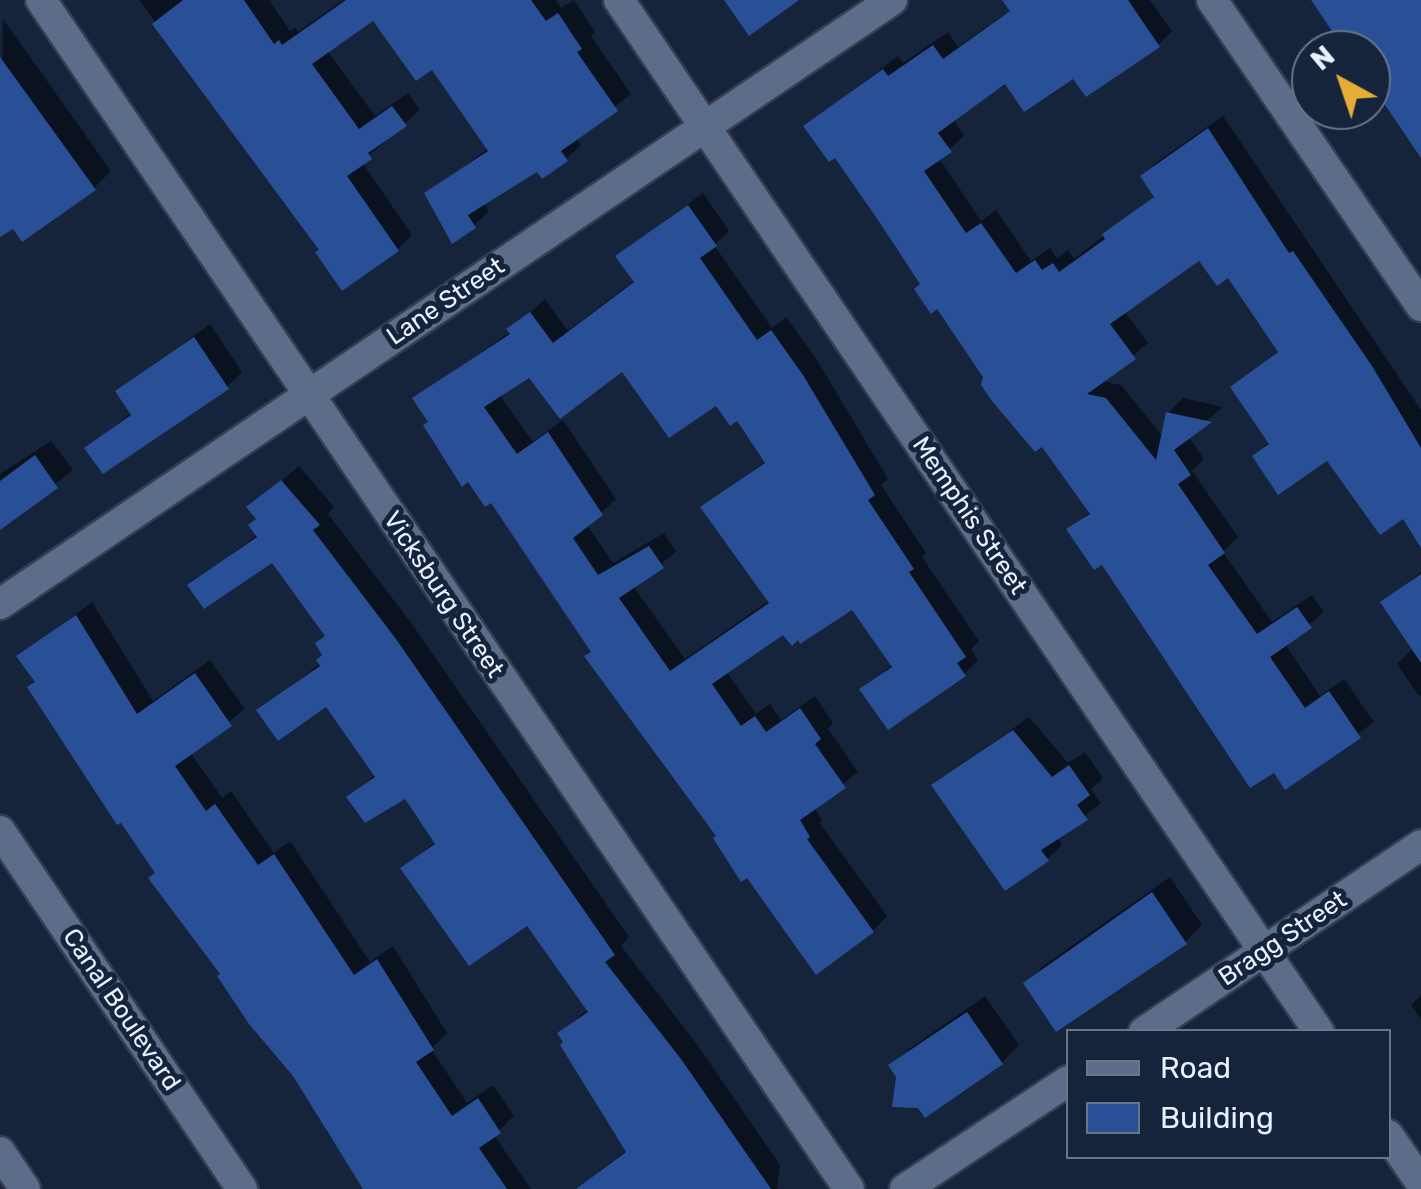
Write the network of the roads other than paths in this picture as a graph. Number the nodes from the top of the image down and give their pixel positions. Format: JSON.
{"nodes":[{"id":1,"x":41,"y":0,"type":"edge"},
{"id":2,"x":619,"y":0,"type":"edge"},
{"id":3,"x":892,"y":0,"type":"edge"},
{"id":4,"x":1212,"y":0,"type":"edge"},
{"id":5,"x":704,"y":126,"type":"junction"},
{"id":6,"x":1421,"y":306,"type":"edge"},
{"id":7,"x":307,"y":396,"type":"junction"},
{"id":8,"x":0,"y":604,"type":"edge"},
{"id":9,"x":0,"y":831,"type":"edge"},
{"id":10,"x":1421,"y":846,"type":"edge"},
{"id":11,"x":1266,"y":952,"type":"junction"},
{"id":12,"x":1149,"y":1029,"type":"edge"},
{"id":13,"x":1317,"y":1029,"type":"edge"},
{"id":14,"x":1066,"y":1082,"type":"edge"},
{"id":15,"x":1391,"y":1138,"type":"edge"},
{"id":16,"x":0,"y":1152,"type":"edge"},
{"id":17,"x":1421,"y":1183,"type":"edge"},
{"id":18,"x":25,"y":1189,"type":"edge"},
{"id":19,"x":242,"y":1189,"type":"edge"},
{"id":20,"x":849,"y":1189,"type":"edge"},
{"id":21,"x":905,"y":1189,"type":"edge"}],
"edges":[{"from":1,"to":7,"type":"street","name":"Vicksburg Street"},
{"from":2,"to":5,"type":"street","name":"Memphis Street"},
{"from":3,"to":5,"type":"street","name":"Lane Street"},
{"from":4,"to":6,"type":"street"},
{"from":5,"to":7,"type":"street","name":"Lane Street"},
{"from":5,"to":11,"type":"street","name":"Memphis Street"},
{"from":7,"to":8,"type":"street","name":"Lane Street"},
{"from":7,"to":20,"type":"street","name":"Vicksburg Street"},
{"from":9,"to":19,"type":"street","name":"Canal Boulevard"},
{"from":10,"to":11,"type":"street","name":"Bragg Street"},
{"from":11,"to":12,"type":"street","name":"Bragg Street"},
{"from":11,"to":13,"type":"street","name":"Memphis Street"},
{"from":14,"to":21,"type":"street"},
{"from":15,"to":17,"type":"street"},
{"from":16,"to":18,"type":"street"}]}
